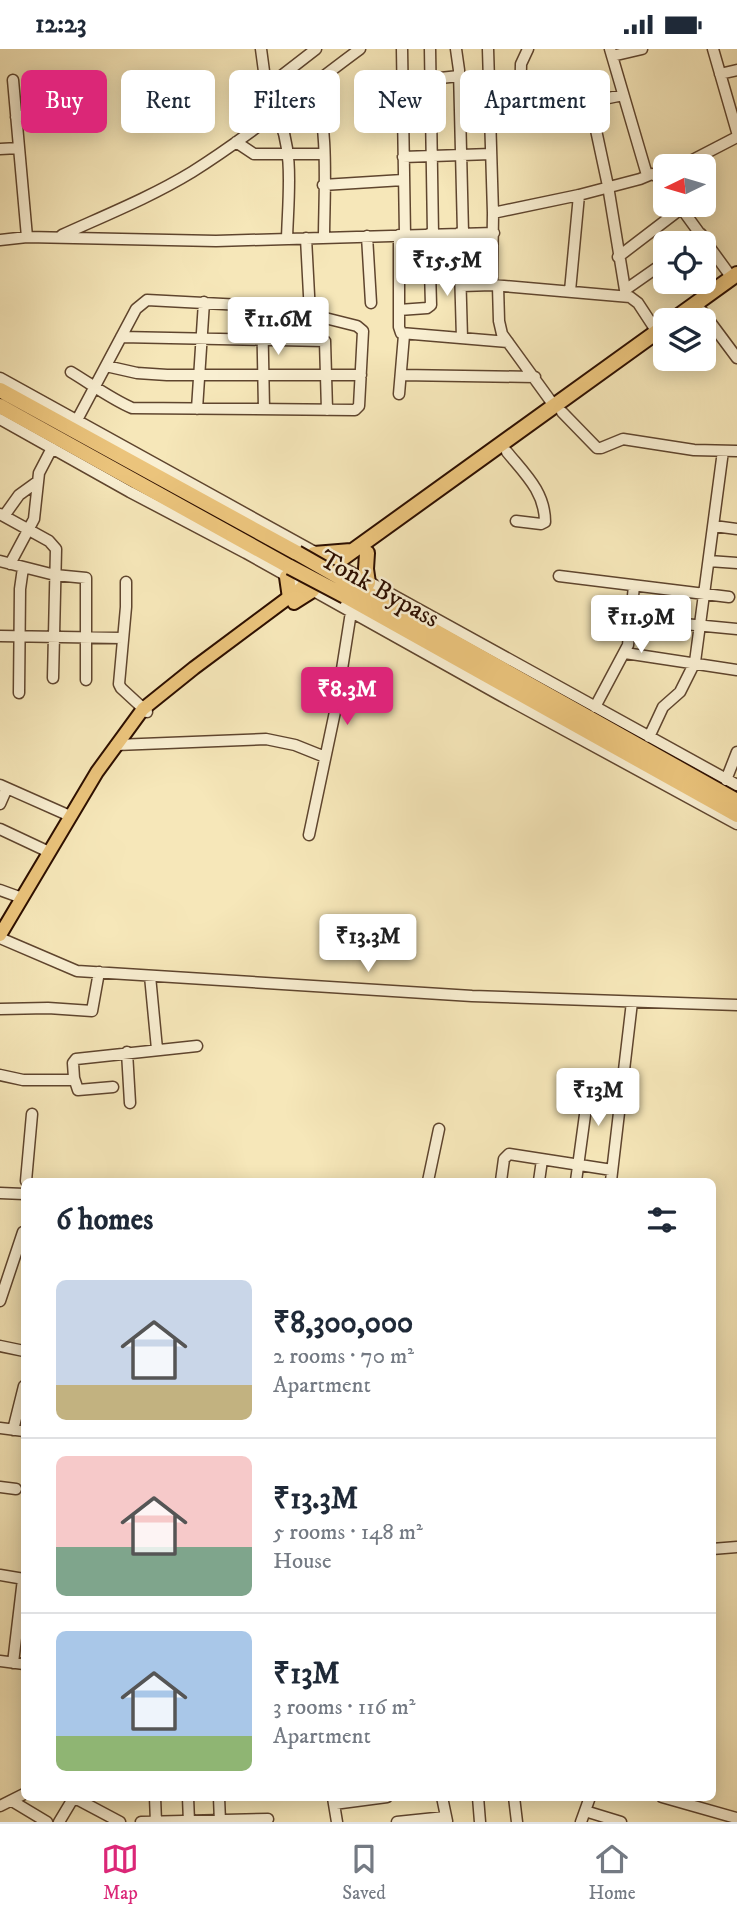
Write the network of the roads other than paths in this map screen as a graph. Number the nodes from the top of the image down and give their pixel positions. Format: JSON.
{"nodes":[{"id":1,"x":261,"y":49,"type":"edge"},
{"id":2,"x":340,"y":49,"type":"edge"},
{"id":3,"x":360,"y":49,"type":"edge"},
{"id":4,"x":402,"y":49,"type":"edge"},
{"id":5,"x":430,"y":49,"type":"edge"},
{"id":6,"x":456,"y":49,"type":"edge"},
{"id":7,"x":488,"y":49,"type":"edge"},
{"id":8,"x":528,"y":49,"type":"edge"},
{"id":9,"x":642,"y":49,"type":"edge"},
{"id":10,"x":713,"y":49,"type":"edge"},
{"id":11,"x":312,"y":50,"type":"edge"},
{"id":12,"x":611,"y":52,"type":"edge"},
{"id":13,"x":347,"y":59,"type":"junction"},
{"id":14,"x":264,"y":70,"type":"edge"},
{"id":15,"x":288,"y":70,"type":"edge"},
{"id":16,"x":332,"y":70,"type":"edge"},
{"id":17,"x":402,"y":70,"type":"edge"},
{"id":18,"x":430,"y":70,"type":"edge"},
{"id":19,"x":489,"y":70,"type":"edge"},
{"id":20,"x":521,"y":70,"type":"edge"},
{"id":21,"x":737,"y":70,"type":"edge"},
{"id":22,"x":720,"y":74,"type":"junction"},
{"id":23,"x":459,"y":76,"type":"junction"},
{"id":24,"x":446,"y":78,"type":"edge"},
{"id":25,"x":13,"y":80,"type":"dead end"},
{"id":26,"x":623,"y":95,"type":"junction"},
{"id":27,"x":610,"y":98,"type":"edge"},
{"id":28,"x":16,"y":117,"type":"junction"},
{"id":29,"x":21,"y":117,"type":"edge"},
{"id":30,"x":737,"y":132,"type":"edge"},
{"id":31,"x":248,"y":133,"type":"edge"},
{"id":32,"x":285,"y":133,"type":"edge"},
{"id":33,"x":322,"y":133,"type":"edge"},
{"id":34,"x":402,"y":133,"type":"edge"},
{"id":35,"x":431,"y":133,"type":"edge"},
{"id":36,"x":491,"y":133,"type":"edge"},
{"id":37,"x":597,"y":133,"type":"edge"},
{"id":38,"x":737,"y":137,"type":"edge"},
{"id":39,"x":236,"y":142,"type":"junction"},
{"id":40,"x":19,"y":148,"type":"junction"},
{"id":41,"x":0,"y":149,"type":"edge"},
{"id":42,"x":323,"y":154,"type":"junction"},
{"id":43,"x":491,"y":154,"type":"junction"},
{"id":44,"x":704,"y":154,"type":"edge"},
{"id":45,"x":287,"y":155,"type":"junction"},
{"id":46,"x":461,"y":155,"type":"junction"},
{"id":47,"x":432,"y":156,"type":"junction"},
{"id":48,"x":402,"y":157,"type":"junction"},
{"id":49,"x":647,"y":174,"type":"junction"},
{"id":50,"x":653,"y":174,"type":"edge"},
{"id":51,"x":403,"y":180,"type":"junction"},
{"id":52,"x":323,"y":185,"type":"junction"},
{"id":53,"x":608,"y":186,"type":"junction"},
{"id":54,"x":579,"y":195,"type":"junction"},
{"id":55,"x":493,"y":213,"type":"junction"},
{"id":56,"x":668,"y":217,"type":"edge"},
{"id":57,"x":688,"y":217,"type":"edge"},
{"id":58,"x":699,"y":231,"type":"edge"},
{"id":59,"x":461,"y":233,"type":"junction"},
{"id":60,"x":494,"y":233,"type":"junction"},
{"id":61,"x":431,"y":234,"type":"junction"},
{"id":62,"x":402,"y":235,"type":"junction"},
{"id":63,"x":367,"y":236,"type":"junction"},
{"id":64,"x":27,"y":237,"type":"junction"},
{"id":65,"x":58,"y":237,"type":"junction"},
{"id":66,"x":324,"y":237,"type":"junction"},
{"id":67,"x":306,"y":238,"type":"junction"},
{"id":68,"x":287,"y":239,"type":"junction"},
{"id":69,"x":0,"y":240,"type":"edge"},
{"id":70,"x":716,"y":254,"type":"edge"},
{"id":71,"x":618,"y":257,"type":"junction"},
{"id":72,"x":653,"y":271,"type":"edge"},
{"id":73,"x":735,"y":279,"type":"edge"},
{"id":74,"x":495,"y":285,"type":"junction"},
{"id":75,"x":461,"y":286,"type":"junction"},
{"id":76,"x":570,"y":291,"type":"junction"},
{"id":77,"x":625,"y":293,"type":"junction"},
{"id":78,"x":204,"y":302,"type":"junction"},
{"id":79,"x":371,"y":303,"type":"dead end"},
{"id":80,"x":262,"y":306,"type":"junction"},
{"id":81,"x":691,"y":308,"type":"edge"},
{"id":82,"x":705,"y":308,"type":"edge"},
{"id":83,"x":399,"y":310,"type":"junction"},
{"id":84,"x":310,"y":314,"type":"junction"},
{"id":85,"x":653,"y":321,"type":"edge"},
{"id":86,"x":716,"y":330,"type":"edge"},
{"id":87,"x":404,"y":335,"type":"junction"},
{"id":88,"x":121,"y":337,"type":"junction"},
{"id":89,"x":462,"y":338,"type":"junction"},
{"id":90,"x":200,"y":339,"type":"junction"},
{"id":91,"x":262,"y":339,"type":"junction"},
{"id":92,"x":653,"y":339,"type":"edge"},
{"id":93,"x":508,"y":342,"type":"junction"},
{"id":94,"x":737,"y":358,"type":"edge"},
{"id":95,"x":106,"y":366,"type":"junction"},
{"id":96,"x":71,"y":372,"type":"dead end"},
{"id":97,"x":326,"y":375,"type":"junction"},
{"id":98,"x":361,"y":375,"type":"junction"},
{"id":99,"x":401,"y":375,"type":"junction"},
{"id":100,"x":198,"y":376,"type":"junction"},
{"id":101,"x":263,"y":376,"type":"junction"},
{"id":102,"x":535,"y":377,"type":"junction"},
{"id":103,"x":0,"y":378,"type":"edge"},
{"id":104,"x":94,"y":386,"type":"junction"},
{"id":105,"x":0,"y":390,"type":"edge"},
{"id":106,"x":399,"y":394,"type":"dead end"},
{"id":107,"x":0,"y":406,"type":"edge"},
{"id":108,"x":197,"y":409,"type":"junction"},
{"id":109,"x":264,"y":409,"type":"junction"},
{"id":110,"x":327,"y":410,"type":"junction"},
{"id":111,"x":558,"y":410,"type":"junction"},
{"id":112,"x":0,"y":419,"type":"edge"},
{"id":113,"x":77,"y":420,"type":"junction"},
{"id":114,"x":52,"y":448,"type":"junction"},
{"id":115,"x":723,"y":451,"type":"junction"},
{"id":116,"x":737,"y":451,"type":"edge"},
{"id":117,"x":507,"y":452,"type":"junction"},
{"id":118,"x":37,"y":482,"type":"junction"},
{"id":119,"x":2,"y":515,"type":"edge"},
{"id":120,"x":516,"y":521,"type":"dead end"},
{"id":121,"x":714,"y":526,"type":"junction"},
{"id":122,"x":737,"y":529,"type":"edge"},
{"id":123,"x":29,"y":530,"type":"junction"},
{"id":124,"x":360,"y":552,"type":"junction"},
{"id":125,"x":314,"y":554,"type":"junction"},
{"id":126,"x":709,"y":561,"type":"junction"},
{"id":127,"x":5,"y":562,"type":"edge"},
{"id":128,"x":737,"y":563,"type":"edge"},
{"id":129,"x":292,"y":566,"type":"junction"},
{"id":130,"x":339,"y":567,"type":"junction"},
{"id":131,"x":23,"y":568,"type":"junction"},
{"id":132,"x":55,"y":575,"type":"junction"},
{"id":133,"x":559,"y":576,"type":"dead end"},
{"id":134,"x":126,"y":582,"type":"dead end"},
{"id":135,"x":634,"y":586,"type":"junction"},
{"id":136,"x":309,"y":588,"type":"junction"},
{"id":137,"x":356,"y":588,"type":"junction"},
{"id":138,"x":705,"y":594,"type":"junction"},
{"id":139,"x":729,"y":597,"type":"dead end"},
{"id":140,"x":290,"y":598,"type":"junction"},
{"id":141,"x":351,"y":612,"type":"junction"},
{"id":142,"x":632,"y":619,"type":"junction"},
{"id":143,"x":701,"y":625,"type":"junction"},
{"id":144,"x":737,"y":629,"type":"edge"},
{"id":145,"x":0,"y":636,"type":"edge"},
{"id":146,"x":19,"y":636,"type":"junction"},
{"id":147,"x":53,"y":636,"type":"junction"},
{"id":148,"x":86,"y":637,"type":"junction"},
{"id":149,"x":123,"y":638,"type":"junction"},
{"id":150,"x":625,"y":653,"type":"junction"},
{"id":151,"x":695,"y":662,"type":"junction"},
{"id":152,"x":737,"y":670,"type":"edge"},
{"id":153,"x":52,"y":678,"type":"dead end"},
{"id":154,"x":86,"y":680,"type":"dead end"},
{"id":155,"x":19,"y":693,"type":"dead end"},
{"id":156,"x":595,"y":707,"type":"junction"},
{"id":157,"x":145,"y":711,"type":"junction"},
{"id":158,"x":649,"y":737,"type":"junction"},
{"id":159,"x":116,"y":745,"type":"junction"},
{"id":160,"x":737,"y":752,"type":"edge"},
{"id":161,"x":325,"y":757,"type":"junction"},
{"id":162,"x":726,"y":780,"type":"junction"},
{"id":163,"x":737,"y":785,"type":"edge"},
{"id":164,"x":4,"y":786,"type":"edge"},
{"id":165,"x":737,"y":801,"type":"edge"},
{"id":166,"x":0,"y":804,"type":"edge"},
{"id":167,"x":737,"y":815,"type":"edge"},
{"id":168,"x":70,"y":816,"type":"junction"},
{"id":169,"x":737,"y":824,"type":"edge"},
{"id":170,"x":0,"y":829,"type":"edge"},
{"id":171,"x":309,"y":835,"type":"dead end"},
{"id":172,"x":49,"y":852,"type":"junction"},
{"id":173,"x":0,"y":890,"type":"edge"},
{"id":174,"x":22,"y":898,"type":"junction"},
{"id":175,"x":0,"y":936,"type":"edge"},
{"id":176,"x":99,"y":972,"type":"junction"},
{"id":177,"x":150,"y":976,"type":"junction"},
{"id":178,"x":632,"y":1002,"type":"junction"},
{"id":179,"x":737,"y":1005,"type":"edge"},
{"id":180,"x":0,"y":1009,"type":"edge"},
{"id":181,"x":197,"y":1046,"type":"dead end"},
{"id":182,"x":157,"y":1049,"type":"junction"},
{"id":183,"x":127,"y":1052,"type":"junction"},
{"id":184,"x":0,"y":1075,"type":"edge"},
{"id":185,"x":74,"y":1078,"type":"junction"},
{"id":186,"x":624,"y":1078,"type":"junction"},
{"id":187,"x":113,"y":1087,"type":"dead end"},
{"id":188,"x":130,"y":1103,"type":"dead end"},
{"id":189,"x":32,"y":1114,"type":"dead end"},
{"id":190,"x":439,"y":1129,"type":"dead end"},
{"id":191,"x":542,"y":1160,"type":"junction"},
{"id":192,"x":578,"y":1166,"type":"junction"},
{"id":193,"x":612,"y":1170,"type":"junction"},
{"id":194,"x":26,"y":1178,"type":"edge"},
{"id":195,"x":429,"y":1178,"type":"edge"},
{"id":196,"x":502,"y":1178,"type":"edge"},
{"id":197,"x":539,"y":1178,"type":"edge"},
{"id":198,"x":576,"y":1178,"type":"edge"},
{"id":199,"x":611,"y":1178,"type":"edge"},
{"id":200,"x":0,"y":1192,"type":"edge"},
{"id":201,"x":21,"y":1194,"type":"edge"},
{"id":202,"x":21,"y":1238,"type":"edge"},
{"id":203,"x":0,"y":1301,"type":"edge"},
{"id":204,"x":0,"y":1349,"type":"edge"},
{"id":205,"x":21,"y":1351,"type":"edge"},
{"id":206,"x":21,"y":1412,"type":"edge"},
{"id":207,"x":0,"y":1428,"type":"edge"},
{"id":208,"x":19,"y":1430,"type":"edge"},
{"id":209,"x":0,"y":1487,"type":"edge"},
{"id":210,"x":16,"y":1489,"type":"dead end"},
{"id":211,"x":737,"y":1547,"type":"edge"},
{"id":212,"x":716,"y":1549,"type":"edge"},
{"id":213,"x":0,"y":1575,"type":"edge"},
{"id":214,"x":21,"y":1578,"type":"edge"},
{"id":215,"x":20,"y":1639,"type":"edge"},
{"id":216,"x":0,"y":1661,"type":"edge"},
{"id":217,"x":19,"y":1663,"type":"edge"},
{"id":218,"x":21,"y":1796,"type":"edge"},
{"id":219,"x":12,"y":1801,"type":"junction"},
{"id":220,"x":72,"y":1801,"type":"edge"},
{"id":221,"x":81,"y":1801,"type":"edge"},
{"id":222,"x":155,"y":1801,"type":"edge"},
{"id":223,"x":188,"y":1801,"type":"edge"},
{"id":224,"x":219,"y":1801,"type":"edge"},
{"id":225,"x":334,"y":1801,"type":"edge"},
{"id":226,"x":443,"y":1801,"type":"edge"},
{"id":227,"x":478,"y":1801,"type":"edge"},
{"id":228,"x":514,"y":1801,"type":"edge"},
{"id":229,"x":676,"y":1801,"type":"edge"},
{"id":230,"x":0,"y":1806,"type":"edge"},
{"id":231,"x":583,"y":1817,"type":"edge"},
{"id":232,"x":736,"y":1818,"type":"edge"},
{"id":233,"x":268,"y":1819,"type":"dead end"},
{"id":234,"x":446,"y":1819,"type":"edge"},
{"id":235,"x":189,"y":1821,"type":"edge"},
{"id":236,"x":219,"y":1821,"type":"edge"},
{"id":237,"x":47,"y":1822,"type":"edge"},
{"id":238,"x":60,"y":1822,"type":"edge"},
{"id":239,"x":120,"y":1822,"type":"edge"},
{"id":240,"x":141,"y":1822,"type":"edge"},
{"id":241,"x":156,"y":1822,"type":"edge"},
{"id":242,"x":337,"y":1822,"type":"edge"},
{"id":243,"x":397,"y":1822,"type":"edge"},
{"id":244,"x":480,"y":1822,"type":"edge"},
{"id":245,"x":517,"y":1822,"type":"edge"},
{"id":246,"x":621,"y":1822,"type":"edge"}],
"edges":[{"from":1,"to":14,"type":"street"},
{"from":2,"to":13,"type":"street"},
{"from":3,"to":13,"type":"street"},
{"from":4,"to":17,"type":"street"},
{"from":5,"to":18,"type":"street"},
{"from":6,"to":23,"type":"street"},
{"from":7,"to":19,"type":"street"},
{"from":8,"to":20,"type":"street"},
{"from":9,"to":12,"type":"street"},
{"from":10,"to":22,"type":"street"},
{"from":11,"to":15,"type":"street"},
{"from":12,"to":26,"type":"street"},
{"from":13,"to":16,"type":"street"},
{"from":21,"to":22,"type":"street"},
{"from":22,"to":30,"type":"street"},
{"from":23,"to":24,"type":"street"},
{"from":23,"to":46,"type":"street"},
{"from":25,"to":28,"type":"street"},
{"from":26,"to":27,"type":"street"},
{"from":26,"to":49,"type":"street"},
{"from":28,"to":29,"type":"street"},
{"from":28,"to":40,"type":"street"},
{"from":31,"to":39,"type":"street"},
{"from":32,"to":45,"type":"street"},
{"from":33,"to":42,"type":"street"},
{"from":34,"to":48,"type":"street"},
{"from":35,"to":47,"type":"street"},
{"from":36,"to":43,"type":"street"},
{"from":37,"to":53,"type":"street"},
{"from":38,"to":44,"type":"street"},
{"from":39,"to":45,"type":"street"},
{"from":39,"to":65,"type":"street"},
{"from":40,"to":41,"type":"street"},
{"from":40,"to":64,"type":"street"},
{"from":42,"to":45,"type":"street"},
{"from":42,"to":52,"type":"street"},
{"from":43,"to":46,"type":"street"},
{"from":43,"to":55,"type":"street"},
{"from":45,"to":68,"type":"street"},
{"from":46,"to":47,"type":"street"},
{"from":46,"to":59,"type":"street"},
{"from":47,"to":48,"type":"street"},
{"from":47,"to":61,"type":"street"},
{"from":48,"to":51,"type":"street"},
{"from":49,"to":50,"type":"street"},
{"from":49,"to":53,"type":"street"},
{"from":51,"to":52,"type":"street"},
{"from":51,"to":62,"type":"street"},
{"from":52,"to":66,"type":"street"},
{"from":53,"to":54,"type":"street"},
{"from":53,"to":71,"type":"street"},
{"from":54,"to":55,"type":"street"},
{"from":54,"to":76,"type":"street"},
{"from":55,"to":60,"type":"street"},
{"from":56,"to":71,"type":"street"},
{"from":57,"to":58,"type":"street"},
{"from":59,"to":60,"type":"street"},
{"from":59,"to":61,"type":"street"},
{"from":59,"to":75,"type":"street"},
{"from":60,"to":74,"type":"street"},
{"from":61,"to":62,"type":"street"},
{"from":61,"to":83,"type":"street"},
{"from":62,"to":63,"type":"street"},
{"from":62,"to":83,"type":"street"},
{"from":63,"to":66,"type":"street"},
{"from":63,"to":79,"type":"street"},
{"from":64,"to":65,"type":"street"},
{"from":64,"to":69,"type":"street"},
{"from":65,"to":68,"type":"street"},
{"from":66,"to":67,"type":"street"},
{"from":67,"to":68,"type":"street"},
{"from":67,"to":84,"type":"street"},
{"from":70,"to":73,"type":"street"},
{"from":71,"to":77,"type":"street"},
{"from":72,"to":77,"type":"street"},
{"from":73,"to":81,"type":"highway"},
{"from":73,"to":82,"type":"highway"},
{"from":74,"to":75,"type":"street"},
{"from":74,"to":76,"type":"street"},
{"from":74,"to":93,"type":"street"},
{"from":75,"to":89,"type":"street"},
{"from":76,"to":77,"type":"street"},
{"from":77,"to":85,"type":"street"},
{"from":78,"to":80,"type":"street"},
{"from":78,"to":88,"type":"street"},
{"from":78,"to":90,"type":"street"},
{"from":80,"to":84,"type":"street"},
{"from":80,"to":91,"type":"street"},
{"from":83,"to":87,"type":"street"},
{"from":84,"to":98,"type":"street"},
{"from":86,"to":94,"type":"street"},
{"from":87,"to":89,"type":"street"},
{"from":87,"to":99,"type":"street"},
{"from":88,"to":90,"type":"street"},
{"from":88,"to":95,"type":"street"},
{"from":89,"to":93,"type":"street"},
{"from":90,"to":91,"type":"street"},
{"from":90,"to":100,"type":"street"},
{"from":91,"to":97,"type":"street"},
{"from":91,"to":101,"type":"street"},
{"from":92,"to":111,"type":"highway"},
{"from":93,"to":102,"type":"street"},
{"from":95,"to":100,"type":"street"},
{"from":95,"to":104,"type":"street"},
{"from":96,"to":104,"type":"street"},
{"from":97,"to":98,"type":"street"},
{"from":97,"to":101,"type":"street"},
{"from":97,"to":110,"type":"street"},
{"from":98,"to":110,"type":"street"},
{"from":99,"to":102,"type":"street"},
{"from":99,"to":106,"type":"street"},
{"from":100,"to":101,"type":"street"},
{"from":100,"to":108,"type":"street"},
{"from":101,"to":109,"type":"street"},
{"from":102,"to":111,"type":"street"},
{"from":103,"to":113,"type":"street"},
{"from":104,"to":108,"type":"street"},
{"from":104,"to":113,"type":"street"},
{"from":105,"to":129,"type":"highway"},
{"from":107,"to":129,"type":"highway","name":"Tonk Bypass"},
{"from":108,"to":109,"type":"street"},
{"from":109,"to":110,"type":"street"},
{"from":111,"to":115,"type":"street"},
{"from":111,"to":117,"type":"highway"},
{"from":111,"to":124,"type":"highway"},
{"from":112,"to":114,"type":"street"},
{"from":113,"to":125,"type":"street"},
{"from":114,"to":118,"type":"street"},
{"from":114,"to":129,"type":"street"},
{"from":115,"to":116,"type":"street"},
{"from":115,"to":121,"type":"street"},
{"from":117,"to":120,"type":"street"},
{"from":117,"to":124,"type":"highway"},
{"from":118,"to":119,"type":"street"},
{"from":118,"to":123,"type":"street"},
{"from":119,"to":123,"type":"street"},
{"from":121,"to":122,"type":"street"},
{"from":121,"to":126,"type":"street"},
{"from":123,"to":127,"type":"street"},
{"from":123,"to":132,"type":"street"},
{"from":124,"to":125,"type":"highway"},
{"from":124,"to":130,"type":"highway"},
{"from":124,"to":137,"type":"highway"},
{"from":125,"to":130,"type":"street"},
{"from":126,"to":128,"type":"street"},
{"from":126,"to":138,"type":"street"},
{"from":127,"to":131,"type":"street"},
{"from":129,"to":136,"type":"street"},
{"from":129,"to":137,"type":"highway","name":"Tonk Bypass","bridge":true},
{"from":129,"to":140,"type":"highway"},
{"from":130,"to":136,"type":"highway"},
{"from":130,"to":137,"type":"street"},
{"from":131,"to":132,"type":"street"},
{"from":131,"to":146,"type":"street"},
{"from":132,"to":147,"type":"street"},
{"from":132,"to":148,"type":"street"},
{"from":133,"to":135,"type":"street"},
{"from":134,"to":149,"type":"street"},
{"from":135,"to":138,"type":"street"},
{"from":135,"to":142,"type":"street"},
{"from":136,"to":140,"type":"main road"},
{"from":136,"to":141,"type":"street"},
{"from":136,"to":157,"type":"main road"},
{"from":137,"to":156,"type":"street"},
{"from":137,"to":165,"type":"highway"},
{"from":137,"to":167,"type":"highway","name":"Tonk Bypass"},
{"from":138,"to":139,"type":"street"},
{"from":138,"to":143,"type":"street"},
{"from":140,"to":157,"type":"main road"},
{"from":141,"to":161,"type":"street"},
{"from":141,"to":169,"type":"street"},
{"from":142,"to":143,"type":"street"},
{"from":142,"to":150,"type":"street"},
{"from":143,"to":144,"type":"street"},
{"from":143,"to":151,"type":"street"},
{"from":145,"to":146,"type":"street"},
{"from":146,"to":147,"type":"street"},
{"from":146,"to":155,"type":"street"},
{"from":147,"to":148,"type":"street"},
{"from":147,"to":153,"type":"street"},
{"from":148,"to":149,"type":"street"},
{"from":148,"to":154,"type":"street"},
{"from":149,"to":157,"type":"street"},
{"from":150,"to":151,"type":"street"},
{"from":150,"to":156,"type":"street"},
{"from":151,"to":152,"type":"street"},
{"from":151,"to":158,"type":"street"},
{"from":156,"to":158,"type":"street"},
{"from":157,"to":159,"type":"main road"},
{"from":158,"to":162,"type":"street"},
{"from":159,"to":161,"type":"street"},
{"from":159,"to":168,"type":"main road"},
{"from":160,"to":162,"type":"street"},
{"from":161,"to":171,"type":"street"},
{"from":162,"to":163,"type":"street"},
{"from":164,"to":166,"type":"street"},
{"from":164,"to":168,"type":"street"},
{"from":168,"to":172,"type":"main road"},
{"from":170,"to":172,"type":"street"},
{"from":172,"to":174,"type":"main road"},
{"from":173,"to":174,"type":"street"},
{"from":174,"to":175,"type":"main road"},
{"from":175,"to":176,"type":"street"},
{"from":176,"to":177,"type":"street"},
{"from":176,"to":180,"type":"street"},
{"from":177,"to":178,"type":"street"},
{"from":177,"to":182,"type":"street"},
{"from":178,"to":179,"type":"street"},
{"from":178,"to":186,"type":"street"},
{"from":181,"to":182,"type":"street"},
{"from":182,"to":183,"type":"street"},
{"from":183,"to":185,"type":"street"},
{"from":183,"to":188,"type":"street"},
{"from":184,"to":185,"type":"street"},
{"from":185,"to":187,"type":"street"},
{"from":186,"to":192,"type":"street"},
{"from":186,"to":193,"type":"street"},
{"from":189,"to":194,"type":"street"},
{"from":190,"to":195,"type":"street"},
{"from":191,"to":192,"type":"street"},
{"from":191,"to":196,"type":"street"},
{"from":191,"to":197,"type":"street"},
{"from":192,"to":193,"type":"street"},
{"from":192,"to":198,"type":"street"},
{"from":193,"to":199,"type":"street"},
{"from":200,"to":201,"type":"street"},
{"from":202,"to":203,"type":"street"},
{"from":204,"to":205,"type":"street"},
{"from":206,"to":208,"type":"street"},
{"from":207,"to":208,"type":"street"},
{"from":209,"to":210,"type":"street"},
{"from":211,"to":212,"type":"street"},
{"from":213,"to":214,"type":"street"},
{"from":215,"to":217,"type":"street"},
{"from":216,"to":217,"type":"street"},
{"from":218,"to":219,"type":"street"},
{"from":219,"to":230,"type":"street"},
{"from":219,"to":237,"type":"street"},
{"from":220,"to":238,"type":"street"},
{"from":221,"to":239,"type":"street"},
{"from":222,"to":241,"type":"street"},
{"from":223,"to":235,"type":"street"},
{"from":224,"to":236,"type":"street"},
{"from":225,"to":242,"type":"street"},
{"from":226,"to":234,"type":"street"},
{"from":227,"to":244,"type":"street"},
{"from":228,"to":245,"type":"street"},
{"from":229,"to":232,"type":"street"},
{"from":231,"to":246,"type":"street"},
{"from":233,"to":236,"type":"street"},
{"from":234,"to":243,"type":"street"},
{"from":235,"to":236,"type":"street"},
{"from":235,"to":241,"type":"street"},
{"from":240,"to":241,"type":"street"}]}
